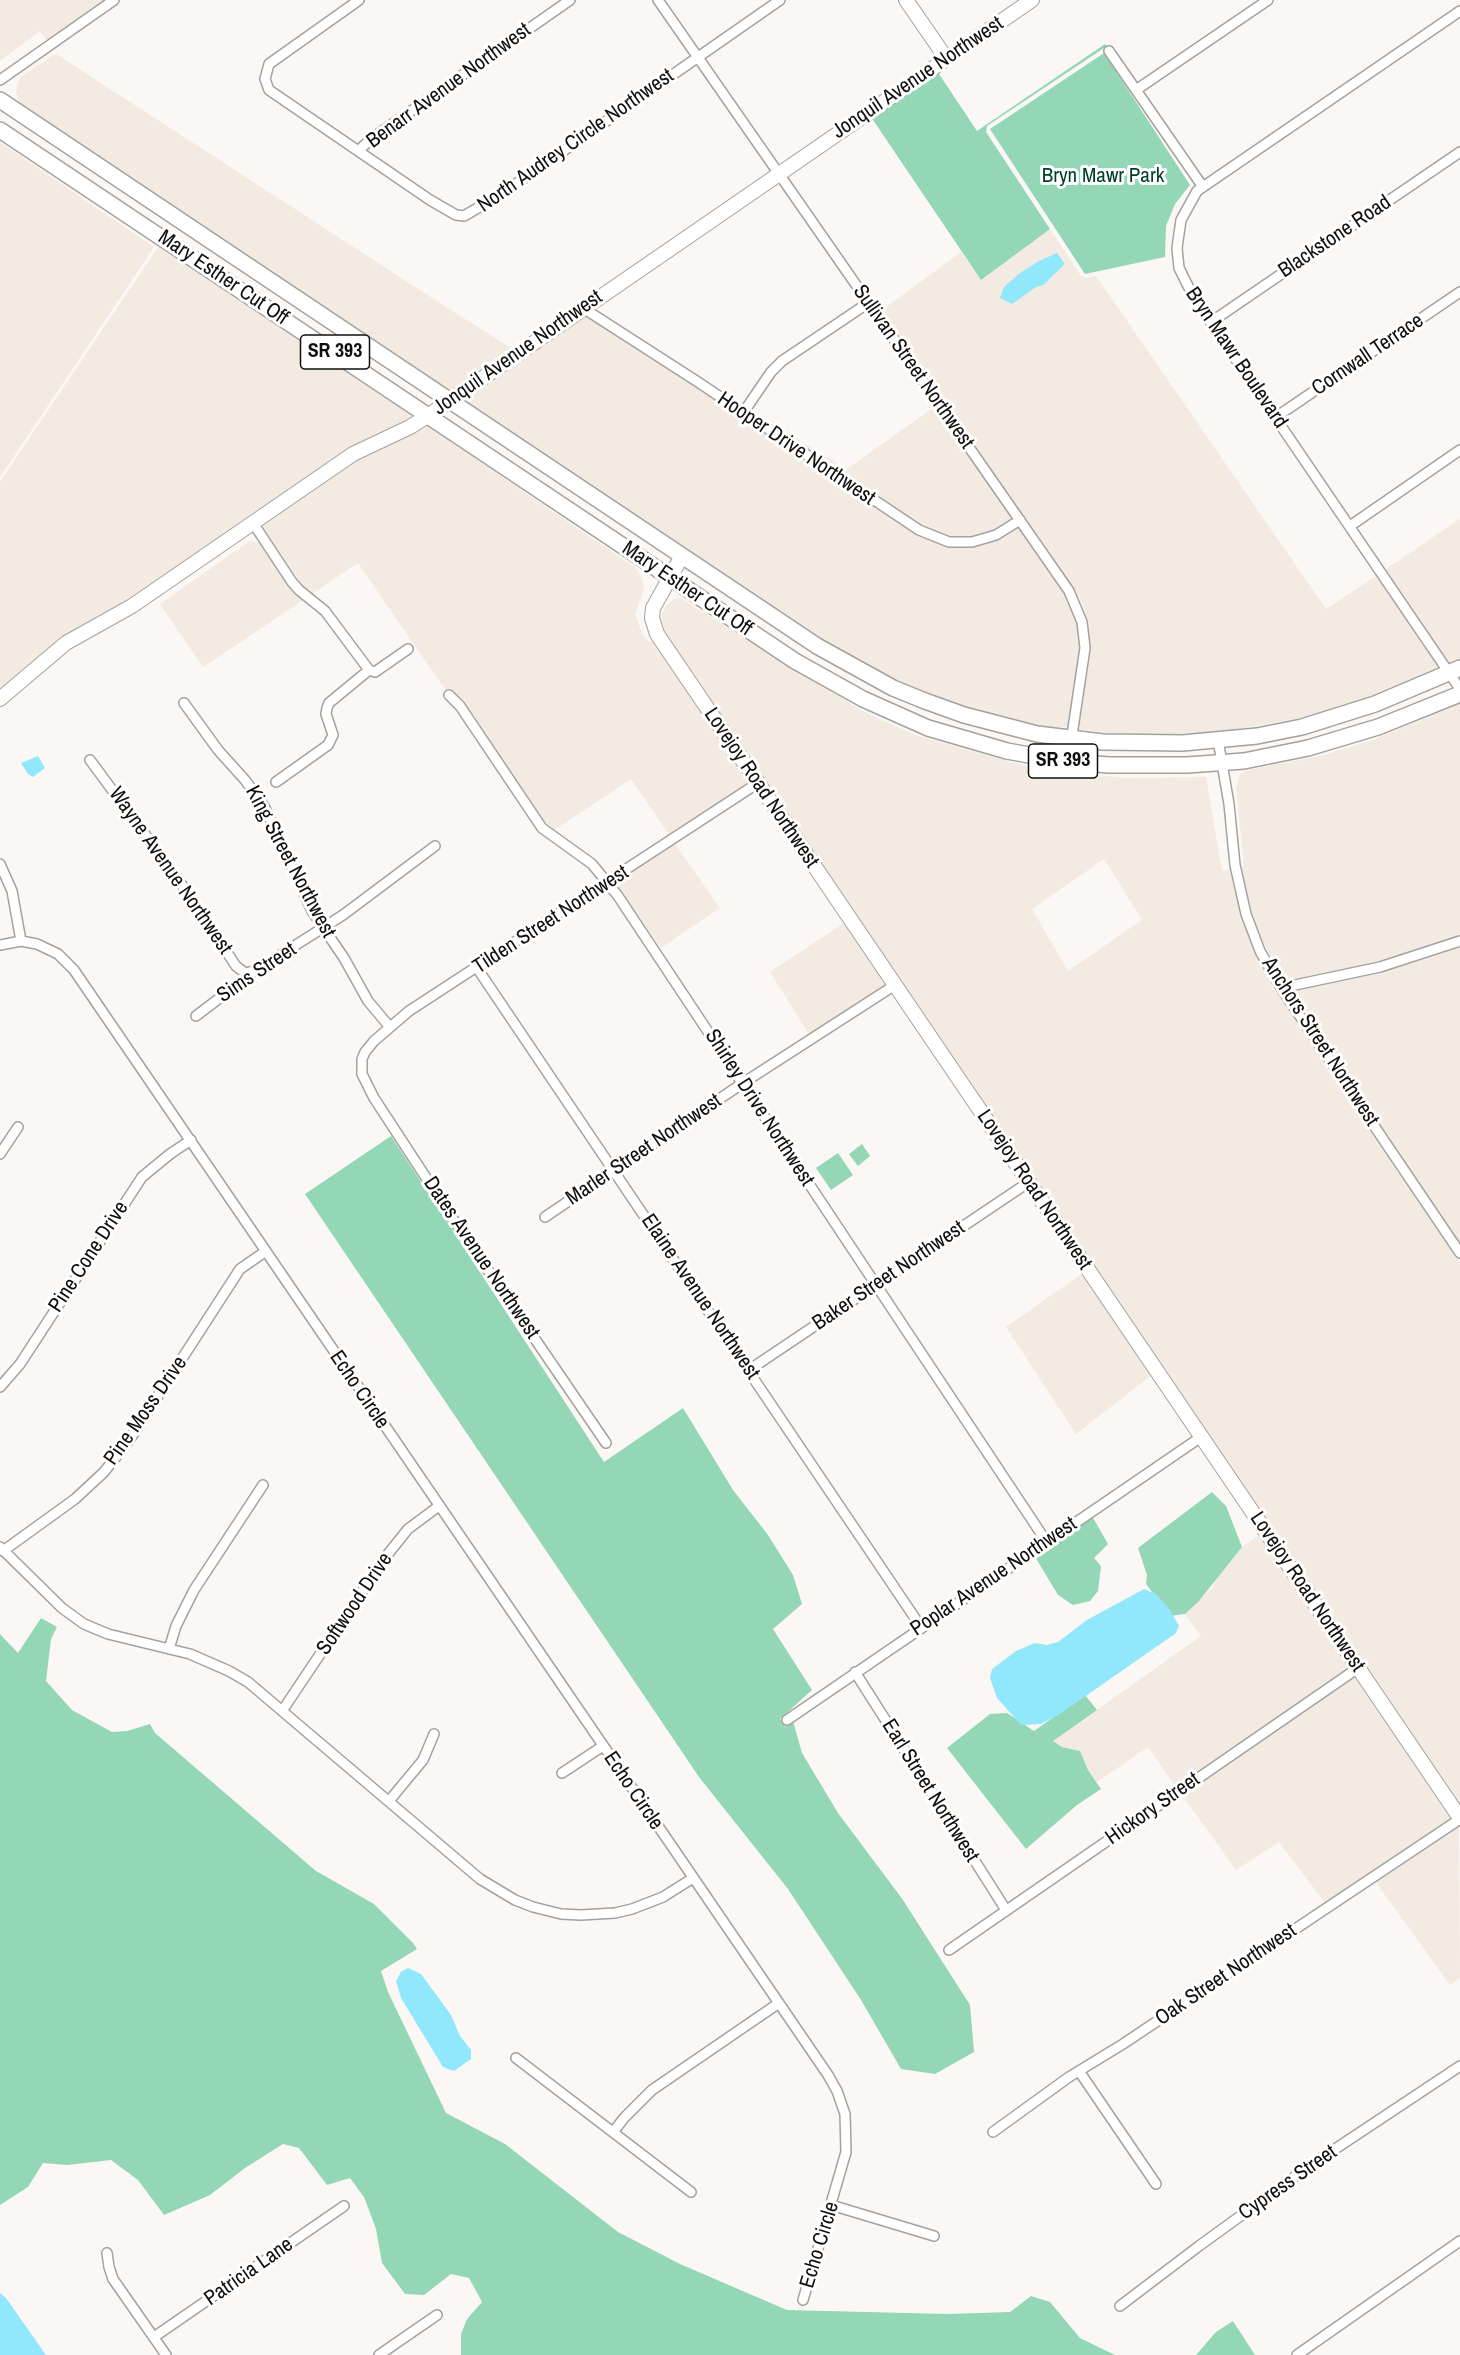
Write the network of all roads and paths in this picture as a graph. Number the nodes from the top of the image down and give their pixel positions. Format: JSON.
{"nodes":[{"id":1,"x":114,"y":0,"type":"edge"},
{"id":2,"x":359,"y":0,"type":"edge"},
{"id":3,"x":570,"y":0,"type":"edge"},
{"id":4,"x":658,"y":0,"type":"edge"},
{"id":5,"x":780,"y":0,"type":"edge"},
{"id":6,"x":906,"y":0,"type":"edge"},
{"id":7,"x":1032,"y":0,"type":"edge"},
{"id":8,"x":1268,"y":0,"type":"edge"},
{"id":9,"x":1460,"y":11,"type":"edge"},
{"id":10,"x":1109,"y":51,"type":"dead end"},
{"id":11,"x":697,"y":57,"type":"junction"},
{"id":12,"x":946,"y":58,"type":"junction"},
{"id":13,"x":0,"y":80,"type":"edge"},
{"id":14,"x":1136,"y":90,"type":"junction"},
{"id":15,"x":0,"y":100,"type":"edge"},
{"id":16,"x":0,"y":130,"type":"edge"},
{"id":17,"x":358,"y":152,"type":"junction"},
{"id":18,"x":1460,"y":152,"type":"edge"},
{"id":19,"x":778,"y":174,"type":"junction"},
{"id":20,"x":1203,"y":187,"type":"junction"},
{"id":21,"x":212,"y":242,"type":"junction"},
{"id":22,"x":199,"y":262,"type":"junction"},
{"id":23,"x":1460,"y":292,"type":"edge"},
{"id":24,"x":868,"y":303,"type":"junction"},
{"id":25,"x":583,"y":308,"type":"junction"},
{"id":26,"x":1211,"y":322,"type":"junction"},
{"id":27,"x":448,"y":401,"type":"junction"},
{"id":28,"x":743,"y":413,"type":"junction"},
{"id":29,"x":429,"y":415,"type":"junction"},
{"id":30,"x":1276,"y":417,"type":"junction"},
{"id":31,"x":1460,"y":450,"type":"edge"},
{"id":32,"x":1020,"y":520,"type":"junction"},
{"id":33,"x":253,"y":523,"type":"junction"},
{"id":34,"x":1350,"y":526,"type":"junction"},
{"id":35,"x":682,"y":556,"type":"junction"},
{"id":36,"x":669,"y":577,"type":"junction"},
{"id":37,"x":408,"y":649,"type":"dead end"},
{"id":38,"x":369,"y":670,"type":"junction"},
{"id":39,"x":1455,"y":671,"type":"edge"},
{"id":40,"x":1460,"y":688,"type":"edge"},
{"id":41,"x":904,"y":693,"type":"junction"},
{"id":42,"x":1460,"y":694,"type":"edge"},
{"id":43,"x":449,"y":695,"type":"dead end"},
{"id":44,"x":0,"y":699,"type":"edge"},
{"id":45,"x":184,"y":703,"type":"dead end"},
{"id":46,"x":895,"y":714,"type":"junction"},
{"id":47,"x":1072,"y":739,"type":"junction"},
{"id":48,"x":1218,"y":740,"type":"junction"},
{"id":49,"x":90,"y":760,"type":"dead end"},
{"id":50,"x":1068,"y":762,"type":"junction"},
{"id":51,"x":1221,"y":762,"type":"junction"},
{"id":52,"x":276,"y":782,"type":"dead end"},
{"id":53,"x":758,"y":783,"type":"junction"},
{"id":54,"x":435,"y":846,"type":"dead end"},
{"id":55,"x":0,"y":864,"type":"edge"},
{"id":56,"x":608,"y":882,"type":"junction"},
{"id":57,"x":323,"y":928,"type":"junction"},
{"id":58,"x":21,"y":941,"type":"junction"},
{"id":59,"x":1460,"y":941,"type":"edge"},
{"id":60,"x":0,"y":945,"type":"edge"},
{"id":61,"x":477,"y":968,"type":"junction"},
{"id":62,"x":255,"y":971,"type":"junction"},
{"id":63,"x":895,"y":985,"type":"junction"},
{"id":64,"x":1281,"y":988,"type":"junction"},
{"id":65,"x":196,"y":1016,"type":"dead end"},
{"id":66,"x":389,"y":1026,"type":"junction"},
{"id":67,"x":362,"y":1071,"type":"joint"},
{"id":68,"x":742,"y":1083,"type":"junction"},
{"id":69,"x":18,"y":1126,"type":"dead end"},
{"id":70,"x":191,"y":1140,"type":"junction"},
{"id":71,"x":0,"y":1154,"type":"edge"},
{"id":72,"x":614,"y":1169,"type":"junction"},
{"id":73,"x":1029,"y":1182,"type":"junction"},
{"id":74,"x":545,"y":1217,"type":"dead end"},
{"id":75,"x":266,"y":1251,"type":"junction"},
{"id":76,"x":1460,"y":1253,"type":"edge"},
{"id":77,"x":876,"y":1286,"type":"junction"},
{"id":78,"x":749,"y":1370,"type":"junction"},
{"id":79,"x":0,"y":1388,"type":"edge"},
{"id":80,"x":1201,"y":1437,"type":"junction"},
{"id":81,"x":606,"y":1443,"type":"dead end"},
{"id":82,"x":263,"y":1485,"type":"dead end"},
{"id":83,"x":439,"y":1506,"type":"junction"},
{"id":84,"x":1046,"y":1541,"type":"junction"},
{"id":85,"x":2,"y":1549,"type":"edge"},
{"id":86,"x":921,"y":1627,"type":"junction"},
{"id":87,"x":168,"y":1649,"type":"junction"},
{"id":88,"x":1358,"y":1668,"type":"junction"},
{"id":89,"x":855,"y":1672,"type":"junction"},
{"id":90,"x":282,"y":1711,"type":"junction"},
{"id":91,"x":787,"y":1720,"type":"dead end"},
{"id":92,"x":434,"y":1734,"type":"dead end"},
{"id":93,"x":603,"y":1746,"type":"junction"},
{"id":94,"x":562,"y":1773,"type":"dead end"},
{"id":95,"x":389,"y":1802,"type":"junction"},
{"id":96,"x":1460,"y":1818,"type":"edge"},
{"id":97,"x":693,"y":1878,"type":"junction"},
{"id":98,"x":1006,"y":1910,"type":"junction"},
{"id":99,"x":949,"y":1950,"type":"dead end"},
{"id":100,"x":779,"y":2003,"type":"junction"},
{"id":101,"x":516,"y":2058,"type":"dead end"},
{"id":102,"x":1460,"y":2066,"type":"edge"},
{"id":103,"x":1079,"y":2071,"type":"junction"},
{"id":104,"x":614,"y":2131,"type":"junction"},
{"id":105,"x":993,"y":2132,"type":"dead end"},
{"id":106,"x":1156,"y":2184,"type":"dead end"},
{"id":107,"x":690,"y":2192,"type":"dead end"},
{"id":108,"x":831,"y":2205,"type":"junction"},
{"id":109,"x":344,"y":2206,"type":"dead end"},
{"id":110,"x":934,"y":2236,"type":"dead end"},
{"id":111,"x":1460,"y":2241,"type":"edge"},
{"id":112,"x":108,"y":2253,"type":"dead end"},
{"id":113,"x":803,"y":2300,"type":"dead end"},
{"id":114,"x":1120,"y":2306,"type":"dead end"},
{"id":115,"x":437,"y":2315,"type":"dead end"},
{"id":116,"x":154,"y":2337,"type":"junction"},
{"id":117,"x":166,"y":2355,"type":"edge"},
{"id":118,"x":379,"y":2355,"type":"edge"},
{"id":119,"x":1297,"y":2355,"type":"edge"}],
"edges":[{"from":1,"to":13,"type":"street"},
{"from":2,"to":17,"type":"street","name":"North Audrey Circle Northwest"},
{"from":3,"to":17,"type":"street","name":"Benarr Avenue Northwest"},
{"from":4,"to":11,"type":"street","name":"Sullivan Street Northwest"},
{"from":5,"to":11,"type":"street"},
{"from":6,"to":12,"type":"street"},
{"from":7,"to":12,"type":"street","name":"Jonquil Avenue Northwest"},
{"from":8,"to":14,"type":"street"},
{"from":9,"to":20,"type":"street","name":"Bryn Mawr Boulevard"},
{"from":10,"to":14,"type":"street"},
{"from":11,"to":17,"type":"street","name":"North Audrey Circle Northwest"},
{"from":11,"to":19,"type":"street","name":"Sullivan Street Northwest"},
{"from":12,"to":19,"type":"street","name":"Jonquil Avenue Northwest"},
{"from":14,"to":20,"type":"street"},
{"from":15,"to":21,"type":"main road","name":"Mary Esther Cut Off","number":"SR 393"},
{"from":16,"to":22,"type":"main road","name":"Mary Esther Cut Off","number":"SR 393"},
{"from":18,"to":26,"type":"street","name":"Blackstone Road"},
{"from":19,"to":24,"type":"street","name":"Sullivan Street Northwest"},
{"from":19,"to":25,"type":"street","name":"Jonquil Avenue Northwest"},
{"from":20,"to":26,"type":"street","name":"Bryn Mawr Boulevard"},
{"from":21,"to":22,"type":"main road"},
{"from":21,"to":27,"type":"main road","name":"Mary Esther Cut Off","number":"SR 393"},
{"from":22,"to":29,"type":"main road","name":"Mary Esther Cut Off","number":"SR 393"},
{"from":23,"to":30,"type":"street","name":"Cornwall Terrace"},
{"from":24,"to":28,"type":"street"},
{"from":24,"to":32,"type":"street","name":"Sullivan Street Northwest"},
{"from":25,"to":27,"type":"street","name":"Jonquil Avenue Northwest"},
{"from":25,"to":28,"type":"street","name":"Hooper Drive Northwest"},
{"from":26,"to":30,"type":"street","name":"Bryn Mawr Boulevard"},
{"from":27,"to":29,"type":"street","name":"Jonquil Avenue Northwest"},
{"from":27,"to":35,"type":"main road","name":"Mary Esther Cut Off","number":"SR 393"},
{"from":28,"to":32,"type":"street","name":"Hooper Drive Northwest"},
{"from":29,"to":33,"type":"street","name":"Jonquil Avenue Northwest"},
{"from":29,"to":36,"type":"main road","name":"Mary Esther Cut Off","number":"SR 393"},
{"from":30,"to":34,"type":"street","name":"Bryn Mawr Boulevard"},
{"from":31,"to":34,"type":"street"},
{"from":32,"to":47,"type":"street","name":"Sullivan Street Northwest"},
{"from":33,"to":38,"type":"street"},
{"from":33,"to":44,"type":"street","name":"Jonquil Avenue Northwest"},
{"from":34,"to":39,"type":"street","name":"Bryn Mawr Boulevard"},
{"from":35,"to":36,"type":"street","name":"Lovejoy Road Northwest"},
{"from":35,"to":41,"type":"main road","name":"Mary Esther Cut Off","number":"SR 393"},
{"from":36,"to":46,"type":"main road","name":"Mary Esther Cut Off","number":"SR 393"},
{"from":36,"to":53,"type":"street","name":"Lovejoy Road Northwest"},
{"from":37,"to":38,"type":"street"},
{"from":38,"to":52,"type":"street"},
{"from":39,"to":40,"type":"street","name":"Bryn Mawr Boulevard"},
{"from":39,"to":48,"type":"main road","name":"Mary Esther Cut Off","number":"SR 393"},
{"from":41,"to":46,"type":"main road"},
{"from":41,"to":47,"type":"main road","name":"Mary Esther Cut Off","number":"SR 393"},
{"from":42,"to":51,"type":"main road","name":"Mary Esther Cut Off","number":"SR 393"},
{"from":43,"to":56,"type":"street","name":"Shirley Drive Northwest"},
{"from":45,"to":57,"type":"street","name":"King Street Northwest"},
{"from":46,"to":50,"type":"main road","name":"Mary Esther Cut Off","number":"SR 393"},
{"from":47,"to":48,"type":"main road","name":"Mary Esther Cut Off","number":"SR 393"},
{"from":47,"to":50,"type":"street","name":"Sullivan Street Northwest"},
{"from":48,"to":51,"type":"street","name":"Anchors Street Northwest"},
{"from":49,"to":62,"type":"street","name":"Wayne Avenue Northwest"},
{"from":50,"to":51,"type":"main road","name":"Mary Esther Cut Off","number":"SR 393"},
{"from":51,"to":64,"type":"street","name":"Anchors Street Northwest"},
{"from":53,"to":56,"type":"street","name":"Tilden Street Northwest"},
{"from":53,"to":63,"type":"street","name":"Lovejoy Road Northwest"},
{"from":54,"to":57,"type":"street","name":"Sims Street"},
{"from":55,"to":58,"type":"street"},
{"from":56,"to":61,"type":"street","name":"Tilden Street Northwest"},
{"from":56,"to":68,"type":"street","name":"Shirley Drive Northwest"},
{"from":57,"to":62,"type":"street","name":"Sims Street"},
{"from":57,"to":66,"type":"street","name":"King Street Northwest"},
{"from":58,"to":60,"type":"street","name":"Echo Circle"},
{"from":58,"to":70,"type":"street","name":"Echo Circle"},
{"from":59,"to":64,"type":"street"},
{"from":61,"to":66,"type":"street","name":"Tilden Street Northwest"},
{"from":61,"to":72,"type":"street","name":"Elaine Avenue Northwest"},
{"from":62,"to":65,"type":"street","name":"Sims Street"},
{"from":63,"to":68,"type":"street","name":"Marler Street Northwest"},
{"from":63,"to":73,"type":"street","name":"Lovejoy Road Northwest"},
{"from":64,"to":76,"type":"street","name":"Anchors Street Northwest"},
{"from":66,"to":67,"type":"street","name":"Tilden Street Northwest"},
{"from":67,"to":81,"type":"street","name":"Dates Avenue Northwest"},
{"from":68,"to":72,"type":"street","name":"Marler Street Northwest"},
{"from":68,"to":77,"type":"street","name":"Shirley Drive Northwest"},
{"from":69,"to":71,"type":"street"},
{"from":70,"to":75,"type":"street","name":"Echo Circle"},
{"from":70,"to":79,"type":"street","name":"Pine Cone Drive"},
{"from":72,"to":74,"type":"street","name":"Marler Street Northwest"},
{"from":72,"to":78,"type":"street","name":"Elaine Avenue Northwest"},
{"from":73,"to":77,"type":"street","name":"Baker Street Northwest"},
{"from":73,"to":80,"type":"street","name":"Lovejoy Road Northwest"},
{"from":75,"to":83,"type":"street","name":"Echo Circle"},
{"from":75,"to":85,"type":"street","name":"Pine Moss Drive"},
{"from":77,"to":78,"type":"street","name":"Baker Street Northwest"},
{"from":77,"to":84,"type":"street","name":"Shirley Drive Northwest"},
{"from":78,"to":86,"type":"street","name":"Elaine Avenue Northwest"},
{"from":80,"to":84,"type":"street","name":"Poplar Avenue Northwest"},
{"from":80,"to":88,"type":"street","name":"Lovejoy Road Northwest"},
{"from":82,"to":87,"type":"street"},
{"from":83,"to":90,"type":"street","name":"Softwood Drive"},
{"from":83,"to":93,"type":"street","name":"Echo Circle"},
{"from":84,"to":86,"type":"street","name":"Poplar Avenue Northwest"},
{"from":85,"to":87,"type":"street"},
{"from":86,"to":89,"type":"street","name":"Poplar Avenue Northwest"},
{"from":87,"to":90,"type":"street"},
{"from":88,"to":96,"type":"street","name":"Lovejoy Road Northwest"},
{"from":88,"to":98,"type":"street","name":"Hickory Street"},
{"from":89,"to":91,"type":"street","name":"Poplar Avenue Northwest"},
{"from":89,"to":98,"type":"street","name":"Earl Street Northwest"},
{"from":90,"to":95,"type":"street"},
{"from":92,"to":95,"type":"street"},
{"from":93,"to":94,"type":"street"},
{"from":93,"to":97,"type":"street","name":"Echo Circle"},
{"from":95,"to":97,"type":"street"},
{"from":96,"to":103,"type":"street","name":"Oak Street Northwest"},
{"from":97,"to":100,"type":"street","name":"Echo Circle"},
{"from":98,"to":99,"type":"street","name":"Hickory Street"},
{"from":100,"to":104,"type":"street"},
{"from":100,"to":108,"type":"street","name":"Echo Circle"},
{"from":101,"to":104,"type":"street"},
{"from":102,"to":114,"type":"street","name":"Cypress Street"},
{"from":103,"to":105,"type":"street","name":"Oak Street Northwest"},
{"from":103,"to":106,"type":"street"},
{"from":104,"to":107,"type":"street"},
{"from":108,"to":110,"type":"street"},
{"from":108,"to":113,"type":"street","name":"Echo Circle"},
{"from":109,"to":116,"type":"street","name":"Patricia Lane"},
{"from":111,"to":119,"type":"street"},
{"from":112,"to":116,"type":"street"},
{"from":115,"to":118,"type":"street"},
{"from":116,"to":117,"type":"street"}]}
